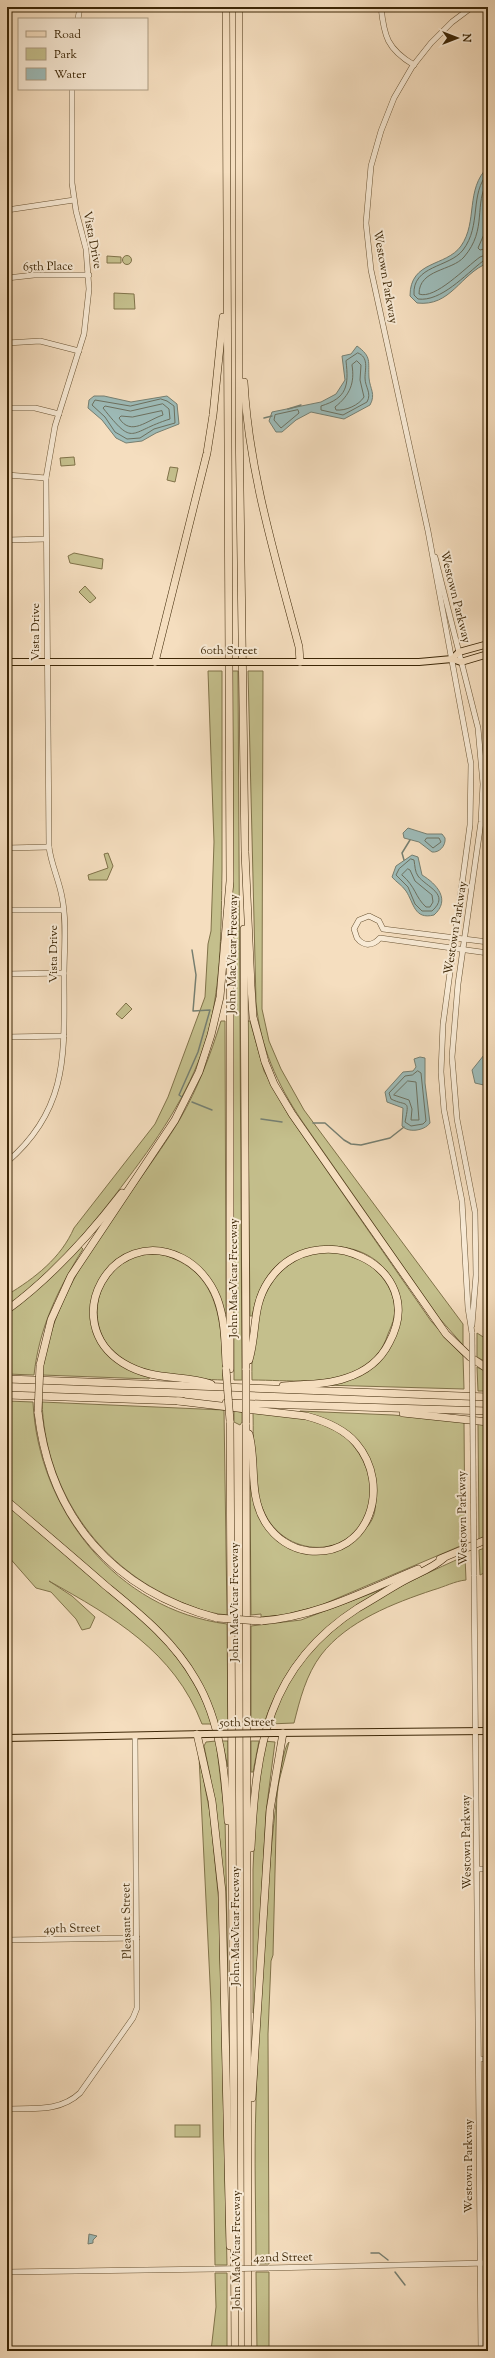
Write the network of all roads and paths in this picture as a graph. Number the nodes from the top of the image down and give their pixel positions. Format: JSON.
{"nodes":[{"id":1,"x":80,"y":7,"type":"edge"},
{"id":2,"x":226,"y":7,"type":"edge"},
{"id":3,"x":240,"y":7,"type":"edge"},
{"id":4,"x":381,"y":7,"type":"edge"},
{"id":5,"x":472,"y":7,"type":"edge"},
{"id":6,"x":78,"y":18,"type":"edge"},
{"id":7,"x":414,"y":65,"type":"junction"},
{"id":8,"x":72,"y":90,"type":"edge"},
{"id":9,"x":74,"y":200,"type":"junction"},
{"id":10,"x":7,"y":210,"type":"edge"},
{"id":11,"x":89,"y":275,"type":"junction"},
{"id":12,"x":7,"y":278,"type":"edge"},
{"id":13,"x":227,"y":283,"type":"junction"},
{"id":14,"x":239,"y":306,"type":"junction"},
{"id":15,"x":7,"y":344,"type":"edge"},
{"id":16,"x":79,"y":351,"type":"junction"},
{"id":17,"x":7,"y":408,"type":"edge"},
{"id":18,"x":59,"y":414,"type":"junction"},
{"id":19,"x":7,"y":475,"type":"edge"},
{"id":20,"x":46,"y":478,"type":"junction"},
{"id":21,"x":428,"y":531,"type":"junction"},
{"id":22,"x":46,"y":539,"type":"junction"},
{"id":23,"x":7,"y":540,"type":"edge"},
{"id":24,"x":488,"y":644,"type":"edge"},
{"id":25,"x":459,"y":652,"type":"junction"},
{"id":26,"x":488,"y":654,"type":"edge"},
{"id":27,"x":452,"y":659,"type":"junction"},
{"id":28,"x":7,"y":662,"type":"edge"},
{"id":29,"x":46,"y":662,"type":"junction"},
{"id":30,"x":155,"y":662,"type":"junction"},
{"id":31,"x":300,"y":662,"type":"junction"},
{"id":32,"x":461,"y":662,"type":"junction"},
{"id":33,"x":49,"y":847,"type":"junction"},
{"id":34,"x":7,"y":848,"type":"edge"},
{"id":35,"x":245,"y":852,"type":"junction"},
{"id":36,"x":230,"y":880,"type":"junction"},
{"id":37,"x":7,"y":910,"type":"edge"},
{"id":38,"x":63,"y":910,"type":"junction"},
{"id":39,"x":383,"y":928,"type":"junction"},
{"id":40,"x":380,"y":938,"type":"junction"},
{"id":41,"x":454,"y":938,"type":"junction"},
{"id":42,"x":465,"y":939,"type":"junction"},
{"id":43,"x":488,"y":942,"type":"edge"},
{"id":44,"x":453,"y":948,"type":"junction"},
{"id":45,"x":464,"y":950,"type":"junction"},
{"id":46,"x":488,"y":953,"type":"edge"},
{"id":47,"x":64,"y":973,"type":"junction"},
{"id":48,"x":7,"y":974,"type":"edge"},
{"id":49,"x":64,"y":1036,"type":"junction"},
{"id":50,"x":7,"y":1037,"type":"edge"},
{"id":51,"x":7,"y":1162,"type":"edge"},
{"id":52,"x":144,"y":1167,"type":"junction"},
{"id":53,"x":7,"y":1310,"type":"edge"},
{"id":54,"x":472,"y":1333,"type":"junction"},
{"id":55,"x":228,"y":1369,"type":"junction"},
{"id":56,"x":488,"y":1369,"type":"edge"},
{"id":57,"x":246,"y":1370,"type":"junction"},
{"id":58,"x":7,"y":1379,"type":"edge"},
{"id":59,"x":223,"y":1388,"type":"junction"},
{"id":60,"x":245,"y":1389,"type":"junction"},
{"id":61,"x":7,"y":1395,"type":"edge"},
{"id":62,"x":488,"y":1397,"type":"edge"},
{"id":63,"x":178,"y":1401,"type":"junction"},
{"id":64,"x":365,"y":1408,"type":"junction"},
{"id":65,"x":488,"y":1411,"type":"edge"},
{"id":66,"x":488,"y":1422,"type":"edge"},
{"id":67,"x":246,"y":1423,"type":"junction"},
{"id":68,"x":7,"y":1501,"type":"edge"},
{"id":69,"x":488,"y":1541,"type":"edge"},
{"id":70,"x":444,"y":1558,"type":"junction"},
{"id":71,"x":488,"y":1731,"type":"edge"},
{"id":72,"x":476,"y":1732,"type":"junction"},
{"id":73,"x":279,"y":1733,"type":"junction"},
{"id":74,"x":197,"y":1734,"type":"junction"},
{"id":75,"x":135,"y":1736,"type":"junction"},
{"id":76,"x":7,"y":1738,"type":"edge"},
{"id":77,"x":477,"y":1869,"type":"junction"},
{"id":78,"x":488,"y":1869,"type":"edge"},
{"id":79,"x":233,"y":1890,"type":"junction"},
{"id":80,"x":137,"y":1938,"type":"junction"},
{"id":81,"x":7,"y":1940,"type":"edge"},
{"id":82,"x":247,"y":1940,"type":"junction"},
{"id":83,"x":488,"y":2058,"type":"edge"},
{"id":84,"x":479,"y":2059,"type":"junction"},
{"id":85,"x":7,"y":2109,"type":"edge"},
{"id":86,"x":248,"y":2154,"type":"junction"},
{"id":87,"x":488,"y":2263,"type":"edge"},
{"id":88,"x":480,"y":2264,"type":"junction"},
{"id":89,"x":7,"y":2272,"type":"edge"},
{"id":90,"x":235,"y":2296,"type":"junction"},
{"id":91,"x":235,"y":2351,"type":"edge"},
{"id":92,"x":248,"y":2351,"type":"edge"},
{"id":93,"x":481,"y":2351,"type":"edge"}],
"edges":[{"from":1,"to":6,"type":"street"},
{"from":2,"to":13,"type":"highway"},
{"from":3,"to":14,"type":"highway"},
{"from":4,"to":7,"type":"street"},
{"from":5,"to":7,"type":"street","name":"Westown Parkway"},
{"from":7,"to":21,"type":"street","name":"Westown Parkway"},
{"from":8,"to":9,"type":"street","name":"Vista Drive"},
{"from":9,"to":10,"type":"street"},
{"from":9,"to":11,"type":"street","name":"Vista Drive"},
{"from":11,"to":12,"type":"street","name":"65th Place"},
{"from":11,"to":16,"type":"street","name":"Vista Drive"},
{"from":13,"to":30,"type":"highway"},
{"from":13,"to":36,"type":"highway"},
{"from":14,"to":31,"type":"highway"},
{"from":14,"to":35,"type":"highway"},
{"from":15,"to":16,"type":"street"},
{"from":16,"to":18,"type":"street","name":"Vista Drive"},
{"from":17,"to":18,"type":"street"},
{"from":18,"to":20,"type":"street","name":"Vista Drive"},
{"from":19,"to":20,"type":"street"},
{"from":20,"to":22,"type":"street","name":"Vista Drive"},
{"from":21,"to":25,"type":"street","name":"Westown Parkway"},
{"from":21,"to":27,"type":"street","name":"Westown Parkway"},
{"from":22,"to":23,"type":"street"},
{"from":22,"to":29,"type":"street","name":"Vista Drive"},
{"from":24,"to":25,"type":"main road"},
{"from":25,"to":27,"type":"main road"},
{"from":25,"to":32,"type":"street","name":"Westown Parkway"},
{"from":26,"to":32,"type":"main road"},
{"from":27,"to":31,"type":"main road","name":"60th Street"},
{"from":27,"to":32,"type":"main road","name":"60th Street"},
{"from":27,"to":41,"type":"street","name":"Westown Parkway"},
{"from":28,"to":29,"type":"main road","name":"60th Street"},
{"from":29,"to":30,"type":"main road","name":"60th Street"},
{"from":29,"to":33,"type":"street","name":"Vista Drive"},
{"from":30,"to":31,"type":"main road","name":"60th Street","bridge":true},
{"from":32,"to":42,"type":"street","name":"Westown Parkway"},
{"from":33,"to":34,"type":"street"},
{"from":33,"to":38,"type":"street","name":"Vista Drive"},
{"from":35,"to":56,"type":"highway"},
{"from":35,"to":57,"type":"highway","name":"John MacVicar Freeway"},
{"from":36,"to":52,"type":"highway"},
{"from":36,"to":55,"type":"highway","name":"John MacVicar Freeway"},
{"from":37,"to":38,"type":"street"},
{"from":38,"to":47,"type":"street","name":"Vista Drive"},
{"from":39,"to":40,"type":"street"},
{"from":39,"to":40,"type":"street"},
{"from":39,"to":41,"type":"street"},
{"from":40,"to":44,"type":"street"},
{"from":41,"to":42,"type":"street"},
{"from":41,"to":44,"type":"street","name":"Westown Parkway"},
{"from":42,"to":43,"type":"street"},
{"from":42,"to":45,"type":"street","name":"Westown Parkway"},
{"from":44,"to":45,"type":"street"},
{"from":44,"to":54,"type":"street","name":"Westown Parkway"},
{"from":45,"to":46,"type":"street"},
{"from":45,"to":54,"type":"street","name":"Westown Parkway"},
{"from":47,"to":48,"type":"street"},
{"from":47,"to":49,"type":"street","name":"Vista Drive"},
{"from":49,"to":50,"type":"street"},
{"from":49,"to":51,"type":"street","name":"Vista Drive"},
{"from":52,"to":53,"type":"highway"},
{"from":52,"to":70,"type":"highway","bridge":true},
{"from":54,"to":72,"type":"street","name":"Westown Parkway","bridge":true},
{"from":55,"to":59,"type":"highway"},
{"from":55,"to":79,"type":"highway","name":"John MacVicar Freeway","bridge":true},
{"from":57,"to":60,"type":"highway"},
{"from":57,"to":67,"type":"highway","name":"John MacVicar Freeway","bridge":true},
{"from":58,"to":59,"type":"highway"},
{"from":59,"to":60,"type":"highway"},
{"from":60,"to":62,"type":"highway"},
{"from":61,"to":63,"type":"highway"},
{"from":63,"to":64,"type":"highway"},
{"from":63,"to":67,"type":"highway"},
{"from":64,"to":65,"type":"highway"},
{"from":64,"to":66,"type":"highway"},
{"from":67,"to":82,"type":"highway","name":"John MacVicar Freeway"},
{"from":68,"to":79,"type":"highway"},
{"from":69,"to":70,"type":"highway"},
{"from":70,"to":82,"type":"highway"},
{"from":71,"to":72,"type":"main road","name":"50th Street"},
{"from":72,"to":73,"type":"main road","name":"50th Street"},
{"from":72,"to":77,"type":"street","name":"Westown Parkway"},
{"from":73,"to":74,"type":"main road","name":"50th Street","bridge":true},
{"from":73,"to":86,"type":"highway"},
{"from":74,"to":75,"type":"main road","name":"50th Street"},
{"from":74,"to":90,"type":"highway"},
{"from":75,"to":76,"type":"main road","name":"50th Street"},
{"from":75,"to":80,"type":"street","name":"Pleasant Street"},
{"from":77,"to":78,"type":"street"},
{"from":77,"to":84,"type":"street","name":"Westown Parkway"},
{"from":79,"to":90,"type":"highway","name":"John MacVicar Freeway"},
{"from":80,"to":81,"type":"street","name":"49th Street"},
{"from":80,"to":85,"type":"street","name":"Pleasant Street"},
{"from":82,"to":86,"type":"highway","name":"John MacVicar Freeway"},
{"from":83,"to":84,"type":"street"},
{"from":84,"to":88,"type":"street","name":"Westown Parkway"},
{"from":86,"to":92,"type":"highway","name":"John MacVicar Freeway"},
{"from":87,"to":88,"type":"street","name":"42nd Street"},
{"from":88,"to":89,"type":"street","name":"42nd Street","bridge":true},
{"from":88,"to":93,"type":"street","name":"Westown Parkway"},
{"from":90,"to":91,"type":"highway","name":"John MacVicar Freeway"}]}
